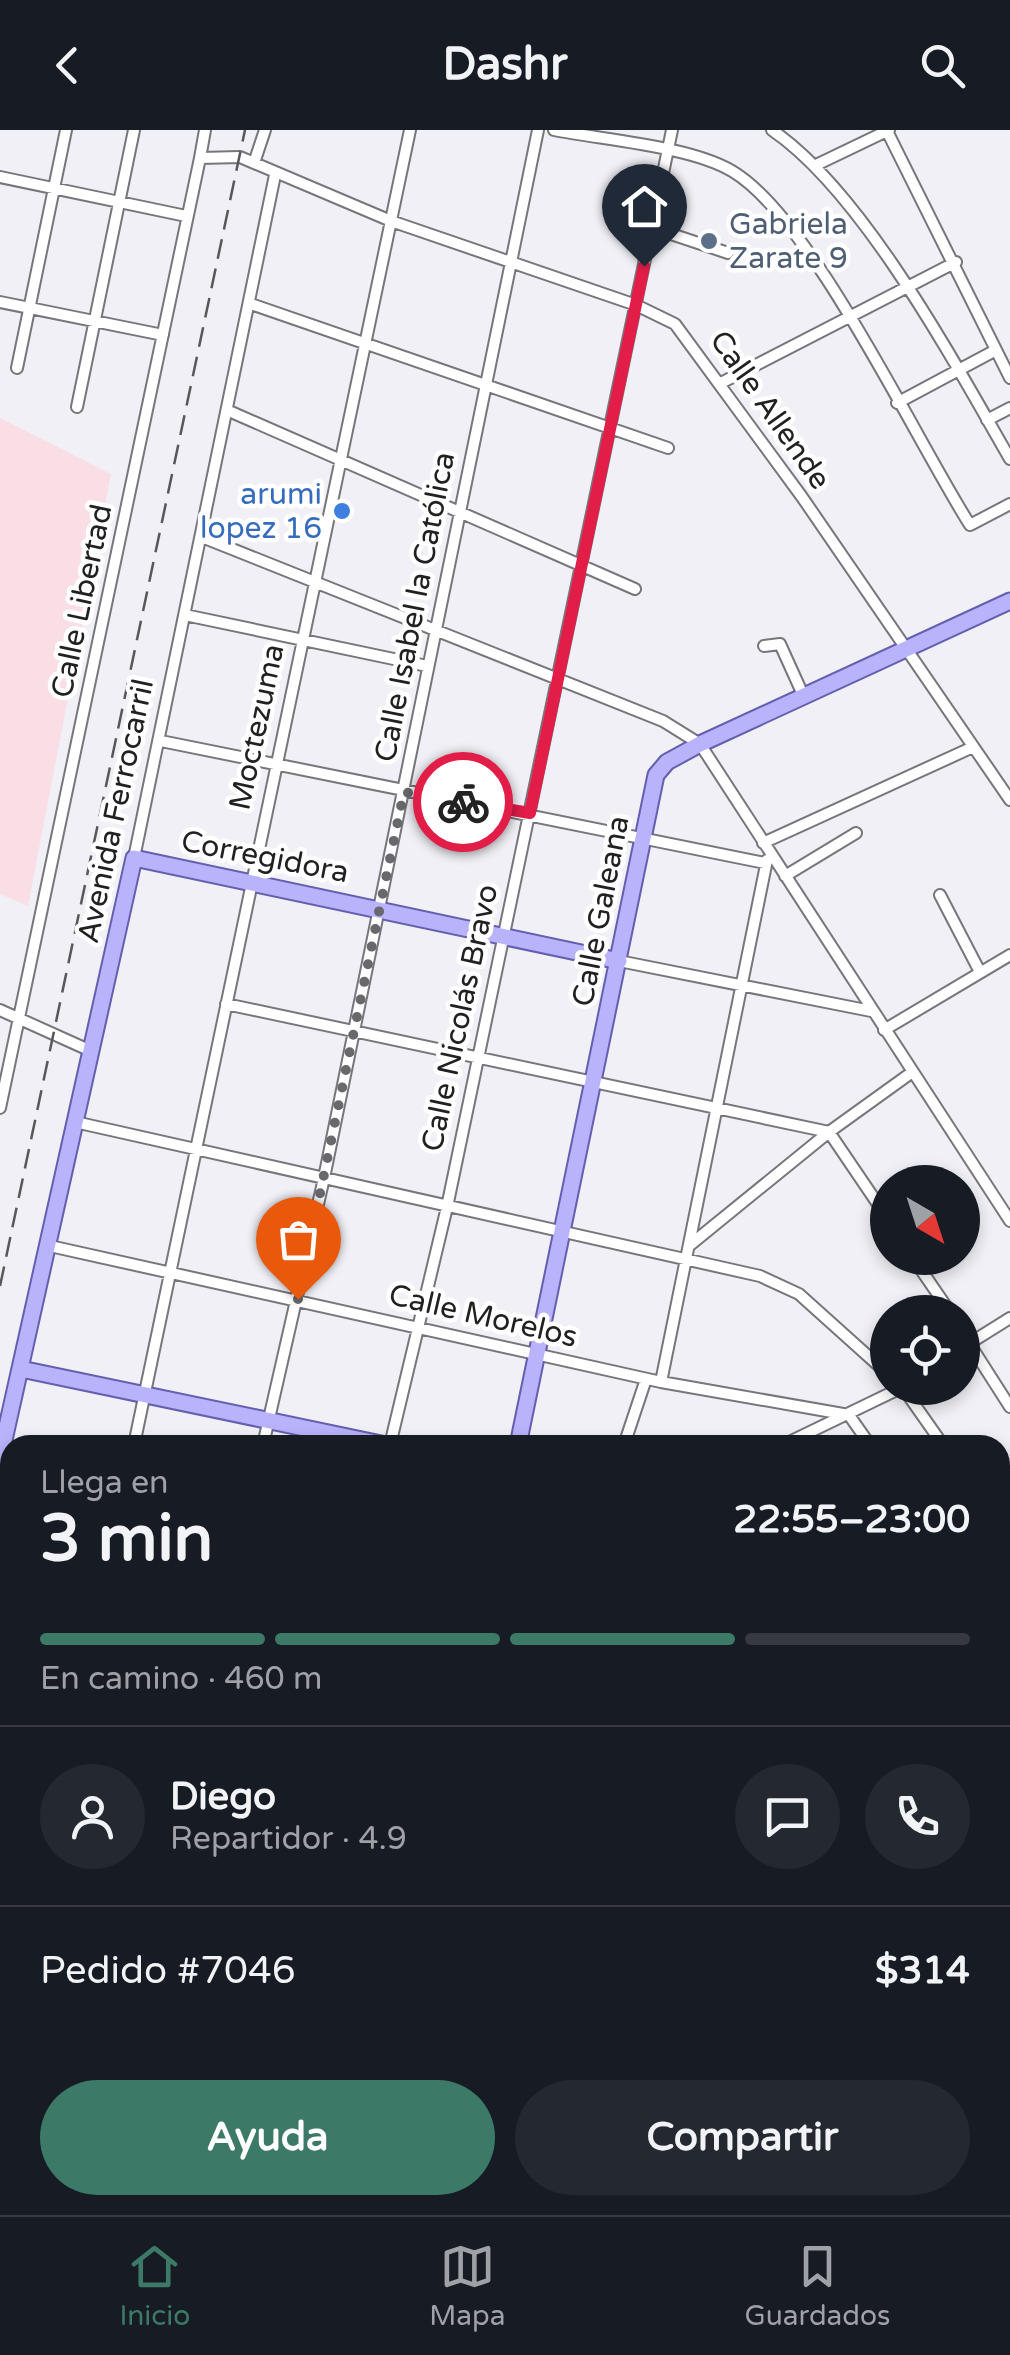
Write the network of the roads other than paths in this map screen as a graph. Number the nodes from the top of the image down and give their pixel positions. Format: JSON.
{"nodes":[{"id":1,"x":66,"y":130,"type":"edge"},
{"id":2,"x":134,"y":130,"type":"edge"},
{"id":3,"x":205,"y":130,"type":"edge"},
{"id":4,"x":265,"y":130,"type":"edge"},
{"id":5,"x":410,"y":130,"type":"edge"},
{"id":6,"x":538,"y":130,"type":"edge"},
{"id":7,"x":554,"y":130,"type":"edge"},
{"id":8,"x":672,"y":130,"type":"edge"},
{"id":9,"x":772,"y":130,"type":"edge"},
{"id":10,"x":888,"y":130,"type":"edge"},
{"id":11,"x":869,"y":134,"type":"edge"},
{"id":12,"x":668,"y":152,"type":"junction"},
{"id":13,"x":200,"y":158,"type":"junction"},
{"id":14,"x":254,"y":163,"type":"junction"},
{"id":15,"x":816,"y":166,"type":"junction"},
{"id":16,"x":274,"y":174,"type":"junction"},
{"id":17,"x":0,"y":178,"type":"edge"},
{"id":18,"x":53,"y":189,"type":"junction"},
{"id":19,"x":120,"y":205,"type":"junction"},
{"id":20,"x":186,"y":216,"type":"junction"},
{"id":21,"x":391,"y":221,"type":"junction"},
{"id":22,"x":653,"y":228,"type":"junction"},
{"id":23,"x":728,"y":253,"type":"dead end"},
{"id":24,"x":511,"y":262,"type":"junction"},
{"id":25,"x":956,"y":262,"type":"junction"},
{"id":26,"x":904,"y":288,"type":"junction"},
{"id":27,"x":0,"y":302,"type":"edge"},
{"id":28,"x":251,"y":304,"type":"junction"},
{"id":29,"x":636,"y":305,"type":"junction"},
{"id":30,"x":29,"y":308,"type":"junction"},
{"id":31,"x":846,"y":316,"type":"junction"},
{"id":32,"x":95,"y":321,"type":"junction"},
{"id":33,"x":163,"y":335,"type":"junction"},
{"id":34,"x":366,"y":342,"type":"junction"},
{"id":35,"x":996,"y":350,"type":"junction"},
{"id":36,"x":17,"y":368,"type":"dead end"},
{"id":37,"x":958,"y":370,"type":"junction"},
{"id":38,"x":1010,"y":378,"type":"edge"},
{"id":39,"x":486,"y":384,"type":"junction"},
{"id":40,"x":719,"y":384,"type":"junction"},
{"id":41,"x":897,"y":403,"type":"junction"},
{"id":42,"x":77,"y":407,"type":"dead end"},
{"id":43,"x":1010,"y":408,"type":"edge"},
{"id":44,"x":229,"y":411,"type":"junction"},
{"id":45,"x":987,"y":420,"type":"junction"},
{"id":46,"x":608,"y":429,"type":"junction"},
{"id":47,"x":668,"y":448,"type":"dead end"},
{"id":48,"x":342,"y":458,"type":"junction"},
{"id":49,"x":1010,"y":460,"type":"edge"},
{"id":50,"x":1010,"y":504,"type":"edge"},
{"id":51,"x":459,"y":509,"type":"junction"},
{"id":52,"x":202,"y":536,"type":"junction"},
{"id":53,"x":580,"y":565,"type":"junction"},
{"id":54,"x":313,"y":582,"type":"junction"},
{"id":55,"x":634,"y":589,"type":"dead end"},
{"id":56,"x":1010,"y":601,"type":"edge"},
{"id":57,"x":185,"y":615,"type":"junction"},
{"id":58,"x":436,"y":629,"type":"junction"},
{"id":59,"x":300,"y":640,"type":"junction"},
{"id":60,"x":764,"y":646,"type":"dead end"},
{"id":61,"x":906,"y":652,"type":"junction"},
{"id":62,"x":427,"y":666,"type":"junction"},
{"id":63,"x":555,"y":678,"type":"junction"},
{"id":64,"x":804,"y":696,"type":"junction"},
{"id":65,"x":161,"y":741,"type":"junction"},
{"id":66,"x":700,"y":744,"type":"junction"},
{"id":67,"x":972,"y":747,"type":"junction"},
{"id":68,"x":274,"y":765,"type":"junction"},
{"id":69,"x":1006,"y":784,"type":"edge"},
{"id":70,"x":404,"y":792,"type":"junction"},
{"id":71,"x":1010,"y":800,"type":"edge"},
{"id":72,"x":530,"y":813,"type":"junction"},
{"id":73,"x":856,"y":833,"type":"dead end"},
{"id":74,"x":645,"y":838,"type":"junction"},
{"id":75,"x":763,"y":843,"type":"junction"},
{"id":76,"x":134,"y":858,"type":"junction"},
{"id":77,"x":768,"y":859,"type":"junction"},
{"id":78,"x":784,"y":876,"type":"junction"},
{"id":79,"x":252,"y":884,"type":"junction"},
{"id":80,"x":940,"y":895,"type":"dead end"},
{"id":81,"x":377,"y":907,"type":"junction"},
{"id":82,"x":502,"y":936,"type":"junction"},
{"id":83,"x":1010,"y":955,"type":"edge"},
{"id":84,"x":620,"y":961,"type":"junction"},
{"id":85,"x":980,"y":972,"type":"junction"},
{"id":86,"x":740,"y":984,"type":"junction"},
{"id":87,"x":226,"y":1004,"type":"junction"},
{"id":88,"x":0,"y":1010,"type":"edge"},
{"id":89,"x":871,"y":1012,"type":"junction"},
{"id":90,"x":20,"y":1018,"type":"junction"},
{"id":91,"x":884,"y":1030,"type":"junction"},
{"id":92,"x":351,"y":1031,"type":"junction"},
{"id":93,"x":91,"y":1051,"type":"junction"},
{"id":94,"x":476,"y":1057,"type":"junction"},
{"id":95,"x":911,"y":1073,"type":"junction"},
{"id":96,"x":596,"y":1083,"type":"junction"},
{"id":97,"x":718,"y":1107,"type":"junction"},
{"id":98,"x":0,"y":1108,"type":"edge"},
{"id":99,"x":76,"y":1122,"type":"junction"},
{"id":100,"x":829,"y":1132,"type":"junction"},
{"id":101,"x":197,"y":1148,"type":"junction"},
{"id":102,"x":324,"y":1178,"type":"junction"},
{"id":103,"x":870,"y":1192,"type":"edge"},
{"id":104,"x":447,"y":1206,"type":"junction"},
{"id":105,"x":1010,"y":1221,"type":"edge"},
{"id":106,"x":562,"y":1232,"type":"junction"},
{"id":107,"x":50,"y":1246,"type":"junction"},
{"id":108,"x":687,"y":1252,"type":"junction"},
{"id":109,"x":172,"y":1274,"type":"junction"},
{"id":110,"x":298,"y":1299,"type":"junction"},
{"id":111,"x":1010,"y":1318,"type":"edge"},
{"id":112,"x":420,"y":1328,"type":"junction"},
{"id":113,"x":980,"y":1337,"type":"edge"},
{"id":114,"x":538,"y":1355,"type":"junction"},
{"id":115,"x":870,"y":1358,"type":"edge"},
{"id":116,"x":980,"y":1366,"type":"edge"},
{"id":117,"x":20,"y":1369,"type":"junction"},
{"id":118,"x":646,"y":1379,"type":"junction"},
{"id":119,"x":661,"y":1382,"type":"junction"},
{"id":120,"x":147,"y":1394,"type":"junction"},
{"id":121,"x":870,"y":1404,"type":"edge"},
{"id":122,"x":914,"y":1405,"type":"edge"},
{"id":123,"x":1010,"y":1408,"type":"edge"},
{"id":124,"x":849,"y":1415,"type":"junction"},
{"id":125,"x":268,"y":1422,"type":"junction"},
{"id":126,"x":5,"y":1435,"type":"edge"},
{"id":127,"x":137,"y":1435,"type":"edge"},
{"id":128,"x":265,"y":1435,"type":"edge"},
{"id":129,"x":336,"y":1435,"type":"edge"},
{"id":130,"x":391,"y":1435,"type":"edge"},
{"id":131,"x":520,"y":1435,"type":"edge"},
{"id":132,"x":627,"y":1435,"type":"edge"},
{"id":133,"x":805,"y":1435,"type":"edge"},
{"id":134,"x":863,"y":1435,"type":"edge"},
{"id":135,"x":936,"y":1435,"type":"edge"}],
"edges":[{"from":1,"to":18,"type":"street"},
{"from":2,"to":19,"type":"street"},
{"from":3,"to":13,"type":"street","name":"Calle Libertad"},
{"from":4,"to":14,"type":"street"},
{"from":5,"to":21,"type":"street","name":"Moctezuma"},
{"from":6,"to":24,"type":"street","name":"Calle Isabel la Católica"},
{"from":7,"to":12,"type":"street"},
{"from":8,"to":12,"type":"street","name":"Calle Nicolás Bravo"},
{"from":9,"to":15,"type":"street"},
{"from":10,"to":11,"type":"street"},
{"from":10,"to":25,"type":"street"},
{"from":11,"to":15,"type":"street"},
{"from":12,"to":22,"type":"street","name":"Calle Nicolás Bravo"},
{"from":12,"to":31,"type":"street"},
{"from":13,"to":14,"type":"street"},
{"from":13,"to":20,"type":"street","name":"Calle Libertad"},
{"from":14,"to":16,"type":"street","name":"Calle Allende"},
{"from":15,"to":26,"type":"street"},
{"from":16,"to":21,"type":"street","name":"Calle Allende"},
{"from":16,"to":28,"type":"street","name":"Avenida Ferrocarril"},
{"from":17,"to":18,"type":"street"},
{"from":18,"to":19,"type":"street"},
{"from":18,"to":30,"type":"street"},
{"from":19,"to":20,"type":"street"},
{"from":19,"to":32,"type":"street"},
{"from":20,"to":33,"type":"street","name":"Calle Libertad"},
{"from":21,"to":24,"type":"street","name":"Calle Allende"},
{"from":21,"to":34,"type":"street","name":"Moctezuma"},
{"from":22,"to":23,"type":"street"},
{"from":22,"to":29,"type":"street","name":"Calle Nicolás Bravo"},
{"from":24,"to":29,"type":"street","name":"Calle Allende"},
{"from":24,"to":39,"type":"street","name":"Calle Isabel la Católica"},
{"from":25,"to":26,"type":"street"},
{"from":25,"to":35,"type":"street"},
{"from":26,"to":31,"type":"street"},
{"from":26,"to":37,"type":"street"},
{"from":27,"to":30,"type":"street"},
{"from":28,"to":34,"type":"street"},
{"from":28,"to":44,"type":"street","name":"Avenida Ferrocarril"},
{"from":29,"to":40,"type":"street","name":"Calle Allende"},
{"from":29,"to":46,"type":"street","name":"Calle Nicolás Bravo"},
{"from":30,"to":32,"type":"street"},
{"from":30,"to":36,"type":"street"},
{"from":31,"to":40,"type":"street"},
{"from":31,"to":41,"type":"street"},
{"from":32,"to":33,"type":"street"},
{"from":32,"to":42,"type":"street"},
{"from":33,"to":90,"type":"street","name":"Calle Libertad"},
{"from":34,"to":39,"type":"street"},
{"from":34,"to":48,"type":"street","name":"Moctezuma"},
{"from":35,"to":37,"type":"street"},
{"from":35,"to":38,"type":"street"},
{"from":37,"to":41,"type":"street"},
{"from":37,"to":45,"type":"street"},
{"from":39,"to":46,"type":"street"},
{"from":39,"to":51,"type":"street","name":"Calle Isabel la Católica"},
{"from":40,"to":61,"type":"street","name":"Calle Allende"},
{"from":41,"to":50,"type":"street"},
{"from":43,"to":45,"type":"street"},
{"from":44,"to":48,"type":"street"},
{"from":44,"to":52,"type":"street","name":"Avenida Ferrocarril"},
{"from":45,"to":49,"type":"street"},
{"from":46,"to":47,"type":"street"},
{"from":46,"to":53,"type":"street","name":"Calle Nicolás Bravo"},
{"from":48,"to":51,"type":"street"},
{"from":48,"to":54,"type":"street","name":"Moctezuma"},
{"from":51,"to":53,"type":"street"},
{"from":51,"to":58,"type":"street","name":"Calle Isabel la Católica"},
{"from":52,"to":54,"type":"street"},
{"from":52,"to":57,"type":"street","name":"Avenida Ferrocarril"},
{"from":53,"to":55,"type":"street"},
{"from":53,"to":63,"type":"street","name":"Calle Nicolás Bravo"},
{"from":54,"to":58,"type":"street"},
{"from":54,"to":59,"type":"street","name":"Moctezuma"},
{"from":56,"to":61,"type":"main road","name":"Calle Galeana"},
{"from":57,"to":59,"type":"street"},
{"from":57,"to":65,"type":"street","name":"Avenida Ferrocarril"},
{"from":58,"to":62,"type":"street","name":"Calle Isabel la Católica"},
{"from":58,"to":63,"type":"street"},
{"from":59,"to":62,"type":"street"},
{"from":59,"to":68,"type":"street","name":"Moctezuma"},
{"from":60,"to":64,"type":"street"},
{"from":61,"to":64,"type":"main road","name":"Calle Galeana"},
{"from":61,"to":67,"type":"street","name":"Calle Allende"},
{"from":62,"to":70,"type":"street","name":"Calle Isabel la Católica"},
{"from":63,"to":66,"type":"street"},
{"from":63,"to":72,"type":"street","name":"Calle Nicolás Bravo"},
{"from":64,"to":66,"type":"main road","name":"Calle Galeana"},
{"from":65,"to":68,"type":"street"},
{"from":65,"to":76,"type":"street","name":"Avenida Ferrocarril"},
{"from":66,"to":74,"type":"main road","name":"Calle Galeana"},
{"from":66,"to":75,"type":"street"},
{"from":67,"to":69,"type":"street","name":"Calle Allende"},
{"from":67,"to":75,"type":"street"},
{"from":68,"to":70,"type":"street"},
{"from":68,"to":79,"type":"street","name":"Moctezuma"},
{"from":69,"to":71,"type":"street","name":"Calle Allende"},
{"from":70,"to":72,"type":"street"},
{"from":70,"to":81,"type":"street","name":"Calle Isabel la Católica"},
{"from":72,"to":74,"type":"street"},
{"from":72,"to":82,"type":"street","name":"Calle Nicolás Bravo"},
{"from":73,"to":78,"type":"street"},
{"from":74,"to":77,"type":"street"},
{"from":74,"to":84,"type":"main road","name":"Calle Galeana"},
{"from":75,"to":77,"type":"street"},
{"from":76,"to":79,"type":"main road","name":"Corregidora"},
{"from":76,"to":93,"type":"main road","name":"Avenida Ferrocarril"},
{"from":77,"to":78,"type":"street"},
{"from":77,"to":86,"type":"street"},
{"from":78,"to":89,"type":"street"},
{"from":79,"to":81,"type":"main road","name":"Corregidora"},
{"from":79,"to":87,"type":"street","name":"Moctezuma"},
{"from":80,"to":85,"type":"street"},
{"from":81,"to":82,"type":"main road","name":"Corregidora"},
{"from":81,"to":92,"type":"street","name":"Calle Isabel la Católica"},
{"from":82,"to":84,"type":"main road","name":"Corregidora"},
{"from":82,"to":94,"type":"street","name":"Calle Nicolás Bravo"},
{"from":83,"to":85,"type":"street"},
{"from":84,"to":86,"type":"street"},
{"from":84,"to":96,"type":"main road","name":"Calle Galeana"},
{"from":85,"to":91,"type":"street"},
{"from":86,"to":89,"type":"street"},
{"from":86,"to":97,"type":"street"},
{"from":87,"to":92,"type":"street"},
{"from":87,"to":101,"type":"street","name":"Moctezuma"},
{"from":88,"to":90,"type":"street"},
{"from":89,"to":91,"type":"street"},
{"from":90,"to":93,"type":"street"},
{"from":90,"to":98,"type":"street","name":"Calle Libertad"},
{"from":91,"to":95,"type":"street"},
{"from":92,"to":94,"type":"street"},
{"from":92,"to":102,"type":"street","name":"Calle Isabel la Católica"},
{"from":93,"to":99,"type":"main road","name":"Avenida Ferrocarril"},
{"from":94,"to":96,"type":"street"},
{"from":94,"to":104,"type":"street","name":"Calle Nicolás Bravo"},
{"from":95,"to":100,"type":"street"},
{"from":95,"to":105,"type":"street"},
{"from":96,"to":97,"type":"street"},
{"from":96,"to":106,"type":"main road","name":"Calle Galeana"},
{"from":97,"to":100,"type":"street"},
{"from":97,"to":108,"type":"street"},
{"from":99,"to":101,"type":"street"},
{"from":99,"to":107,"type":"main road","name":"Avenida Ferrocarril"},
{"from":100,"to":103,"type":"street"},
{"from":100,"to":108,"type":"street"},
{"from":101,"to":102,"type":"street"},
{"from":101,"to":109,"type":"street","name":"Moctezuma"},
{"from":102,"to":104,"type":"street"},
{"from":102,"to":110,"type":"street","name":"Calle Isabel la Católica"},
{"from":104,"to":106,"type":"street"},
{"from":104,"to":112,"type":"street","name":"Calle Nicolás Bravo"},
{"from":106,"to":108,"type":"street"},
{"from":106,"to":114,"type":"main road","name":"Calle Galeana"},
{"from":107,"to":109,"type":"street","name":"Calle Morelos"},
{"from":107,"to":117,"type":"main road","name":"Avenida Ferrocarril"},
{"from":108,"to":115,"type":"street"},
{"from":108,"to":119,"type":"street"},
{"from":109,"to":110,"type":"street","name":"Calle Morelos"},
{"from":109,"to":120,"type":"street","name":"Moctezuma"},
{"from":110,"to":112,"type":"street","name":"Calle Morelos"},
{"from":110,"to":125,"type":"street","name":"Calle Isabel la Católica"},
{"from":111,"to":113,"type":"street"},
{"from":112,"to":114,"type":"street","name":"Calle Morelos"},
{"from":112,"to":130,"type":"street","name":"Calle Nicolás Bravo"},
{"from":114,"to":118,"type":"street","name":"Calle Morelos"},
{"from":114,"to":131,"type":"main road","name":"Calle Galeana"},
{"from":116,"to":123,"type":"street"},
{"from":117,"to":120,"type":"main road"},
{"from":117,"to":126,"type":"main road","name":"Avenida Ferrocarril"},
{"from":118,"to":119,"type":"street","name":"Calle Morelos"},
{"from":118,"to":132,"type":"street"},
{"from":119,"to":124,"type":"street","name":"Calle Morelos"},
{"from":120,"to":125,"type":"main road"},
{"from":120,"to":127,"type":"street","name":"Moctezuma"},
{"from":121,"to":124,"type":"street"},
{"from":122,"to":135,"type":"street"},
{"from":124,"to":133,"type":"street"},
{"from":124,"to":134,"type":"street"},
{"from":125,"to":128,"type":"street","name":"Calle Isabel la Católica"},
{"from":125,"to":129,"type":"main road"}]}
